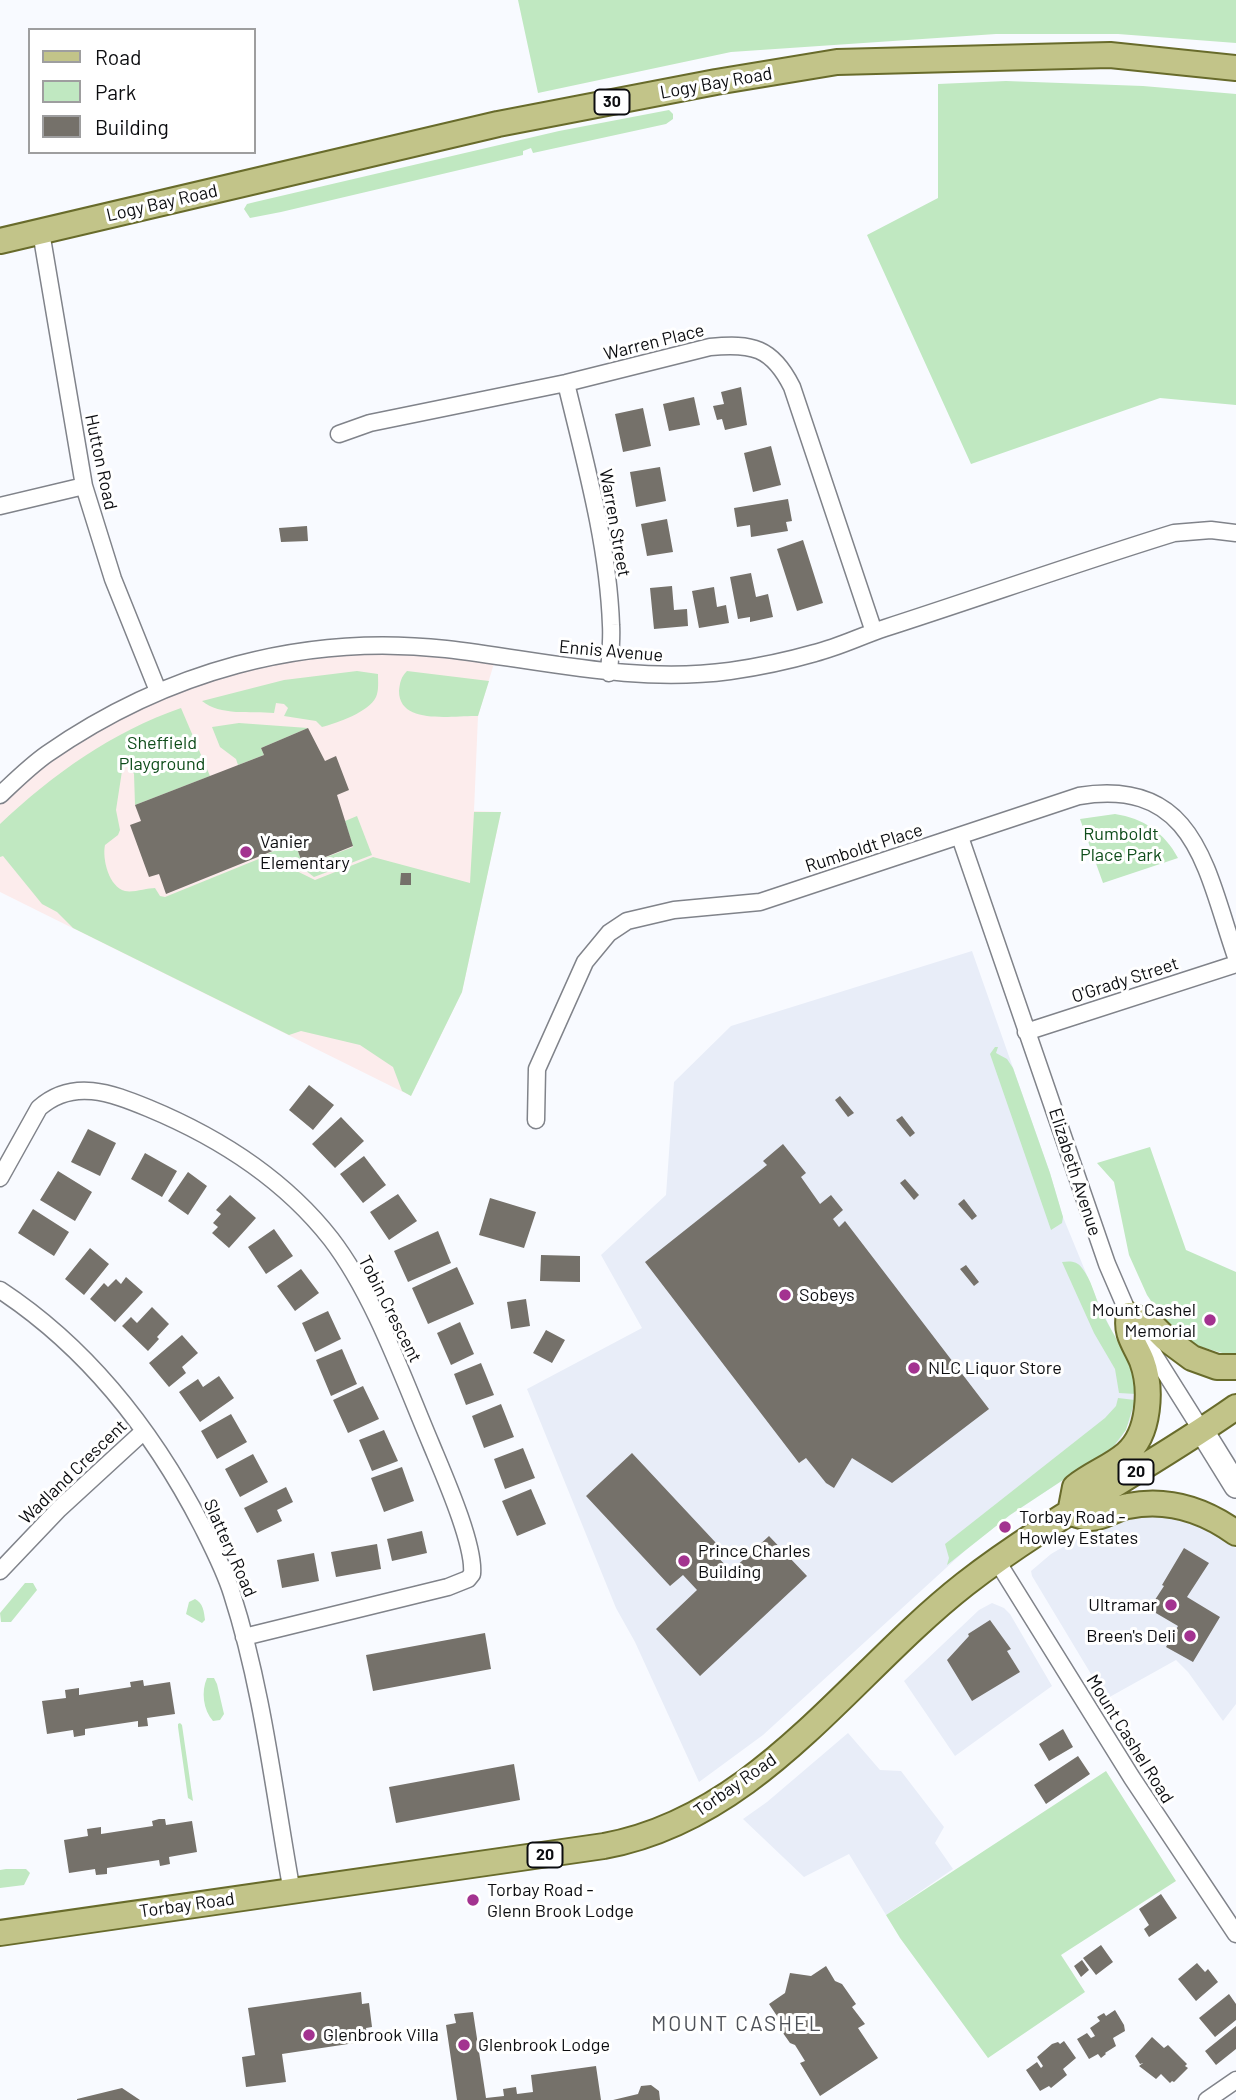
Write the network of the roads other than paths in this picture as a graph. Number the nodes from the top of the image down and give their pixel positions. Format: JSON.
{"nodes":[{"id":1,"x":1236,"y":68,"type":"edge"},
{"id":2,"x":41,"y":232,"type":"junction"},
{"id":3,"x":0,"y":241,"type":"edge"},
{"id":4,"x":566,"y":383,"type":"junction"},
{"id":5,"x":339,"y":434,"type":"dead end"},
{"id":6,"x":84,"y":486,"type":"junction"},
{"id":7,"x":0,"y":506,"type":"edge"},
{"id":8,"x":1236,"y":533,"type":"edge"},
{"id":9,"x":874,"y":632,"type":"junction"},
{"id":10,"x":609,"y":673,"type":"junction"},
{"id":11,"x":158,"y":691,"type":"junction"},
{"id":12,"x":0,"y":795,"type":"edge"},
{"id":13,"x":960,"y":837,"type":"junction"},
{"id":14,"x":1236,"y":957,"type":"edge"},
{"id":15,"x":1236,"y":964,"type":"edge"},
{"id":16,"x":1026,"y":1032,"type":"junction"},
{"id":17,"x":536,"y":1120,"type":"dead end"},
{"id":18,"x":0,"y":1178,"type":"edge"},
{"id":19,"x":0,"y":1290,"type":"edge"},
{"id":20,"x":1129,"y":1315,"type":"junction"},
{"id":21,"x":1236,"y":1367,"type":"edge"},
{"id":22,"x":1236,"y":1408,"type":"edge"},
{"id":23,"x":144,"y":1431,"type":"junction"},
{"id":24,"x":1202,"y":1431,"type":"junction"},
{"id":25,"x":1236,"y":1486,"type":"edge"},
{"id":26,"x":1070,"y":1513,"type":"junction"},
{"id":27,"x":1236,"y":1533,"type":"edge"},
{"id":28,"x":997,"y":1561,"type":"junction"},
{"id":29,"x":0,"y":1571,"type":"edge"},
{"id":30,"x":244,"y":1637,"type":"junction"},
{"id":31,"x":292,"y":1892,"type":"junction"},
{"id":32,"x":0,"y":1933,"type":"edge"},
{"id":33,"x":1236,"y":1934,"type":"edge"},
{"id":34,"x":1236,"y":2080,"type":"edge"},
{"id":35,"x":1208,"y":2100,"type":"edge"}],
"edges":[{"from":1,"to":2,"type":"main road","name":"Logy Bay Road","number":"30"},
{"from":2,"to":3,"type":"main road","name":"Logy Bay Road","number":"30"},
{"from":2,"to":6,"type":"street","name":"Hutton Road"},
{"from":4,"to":5,"type":"street","name":"Warren Place"},
{"from":4,"to":9,"type":"street","name":"Warren Place"},
{"from":4,"to":10,"type":"street","name":"Warren Street"},
{"from":6,"to":7,"type":"street"},
{"from":6,"to":11,"type":"street","name":"Hutton Road"},
{"from":8,"to":9,"type":"street","name":"Ennis Avenue"},
{"from":9,"to":10,"type":"street","name":"Ennis Avenue"},
{"from":10,"to":11,"type":"street","name":"Ennis Avenue"},
{"from":11,"to":12,"type":"street","name":"Ennis Avenue"},
{"from":13,"to":14,"type":"street","name":"Rumboldt Place"},
{"from":13,"to":16,"type":"street","name":"Elizabeth Avenue"},
{"from":13,"to":17,"type":"street","name":"Rumboldt Place"},
{"from":15,"to":16,"type":"street","name":"O'Grady Street"},
{"from":16,"to":20,"type":"street","name":"Elizabeth Avenue"},
{"from":18,"to":30,"type":"street","name":"Tobin Crescent"},
{"from":19,"to":23,"type":"street","name":"Slattery Road"},
{"from":20,"to":21,"type":"main road"},
{"from":20,"to":24,"type":"street","name":"Elizabeth Avenue"},
{"from":20,"to":26,"type":"main road"},
{"from":22,"to":24,"type":"main road","name":"Torbay Road","number":"20"},
{"from":23,"to":29,"type":"street","name":"Wadland Crescent"},
{"from":23,"to":30,"type":"street","name":"Slattery Road"},
{"from":24,"to":25,"type":"main road","name":"Elizabeth Avenue"},
{"from":24,"to":26,"type":"main road","name":"Torbay Road","number":"20"},
{"from":26,"to":27,"type":"main road"},
{"from":26,"to":28,"type":"main road","name":"Torbay Road","number":"20"},
{"from":28,"to":31,"type":"main road","name":"Torbay Road","number":"20"},
{"from":28,"to":33,"type":"street","name":"Mount Cashel Road"},
{"from":30,"to":31,"type":"street","name":"Slattery Road"},
{"from":31,"to":32,"type":"main road","name":"Torbay Road","number":"20"},
{"from":34,"to":35,"type":"street"}]}
